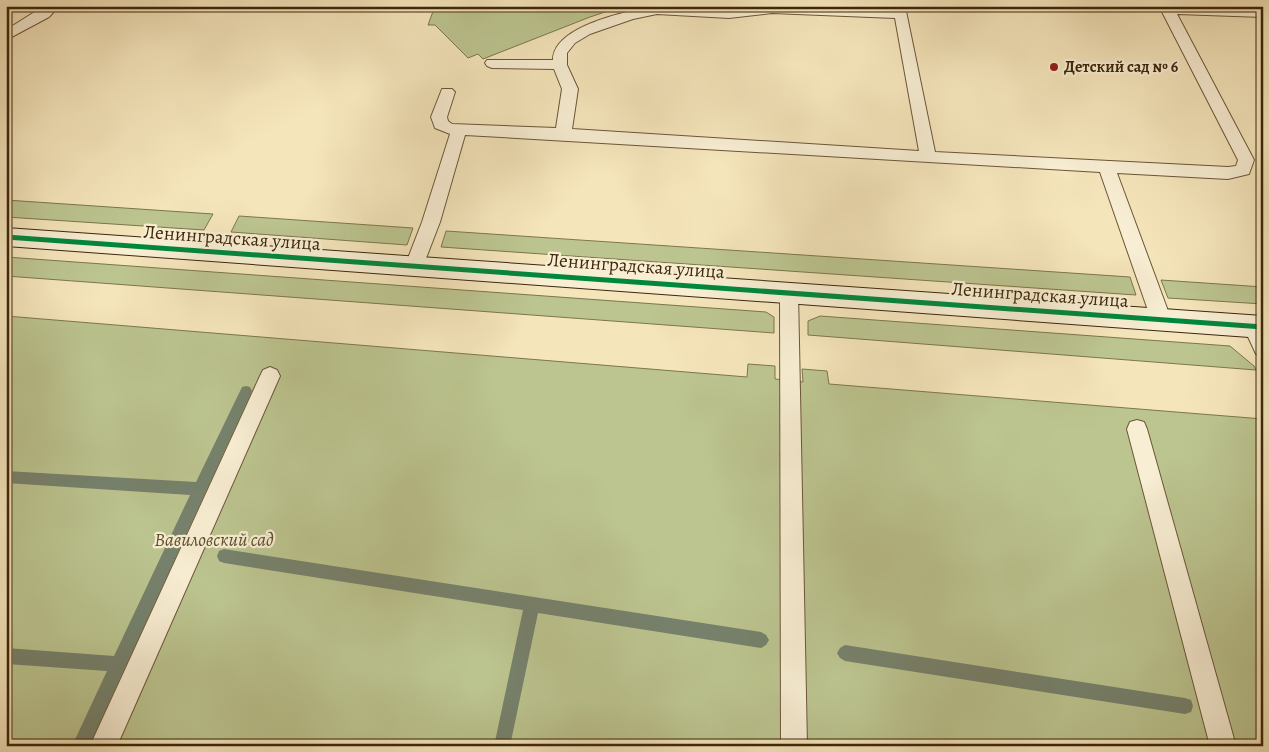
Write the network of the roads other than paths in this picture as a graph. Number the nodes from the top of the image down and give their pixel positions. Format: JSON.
{"nodes":[{"id":1,"x":52,"y":6,"type":"edge"},
{"id":2,"x":1166,"y":8,"type":"edge"},
{"id":3,"x":1263,"y":13,"type":"edge"},
{"id":4,"x":6,"y":36,"type":"edge"},
{"id":5,"x":492,"y":63,"type":"dead end"},
{"id":6,"x":560,"y":65,"type":"junction"},
{"id":7,"x":447,"y":92,"type":"dead end"},
{"id":8,"x":459,"y":130,"type":"junction"},
{"id":9,"x":563,"y":134,"type":"junction"},
{"id":10,"x":928,"y":157,"type":"junction"},
{"id":11,"x":1106,"y":166,"type":"junction"},
{"id":12,"x":6,"y":237,"type":"edge"},
{"id":13,"x":414,"y":266,"type":"junction"},
{"id":14,"x":789,"y":292,"type":"junction"},
{"id":15,"x":1161,"y":319,"type":"junction"},
{"id":16,"x":1260,"y":334,"type":"edge"},
{"id":17,"x":270,"y":376,"type":"dead end"},
{"id":18,"x":1137,"y":429,"type":"dead end"},
{"id":19,"x":103,"y":746,"type":"edge"},
{"id":20,"x":794,"y":746,"type":"edge"},
{"id":21,"x":1223,"y":746,"type":"edge"}],
"edges":[{"from":1,"to":4,"type":"lane"},
{"from":2,"to":3,"type":"lane"},
{"from":2,"to":11,"type":"lane"},
{"from":5,"to":6,"type":"lane"},
{"from":6,"to":9,"type":"lane"},
{"from":6,"to":10,"type":"lane"},
{"from":7,"to":8,"type":"lane"},
{"from":8,"to":9,"type":"lane"},
{"from":8,"to":13,"type":"lane"},
{"from":9,"to":10,"type":"lane"},
{"from":10,"to":11,"type":"lane"},
{"from":11,"to":15,"type":"lane"},
{"from":12,"to":13,"type":"street","name":"Ленинградская улица"},
{"from":13,"to":14,"type":"street","name":"Ленинградская улица"},
{"from":14,"to":15,"type":"street","name":"Ленинградская улица"},
{"from":14,"to":20,"type":"lane"},
{"from":15,"to":16,"type":"street","name":"Ленинградская улица"},
{"from":17,"to":19,"type":"lane"},
{"from":18,"to":21,"type":"lane"}]}
